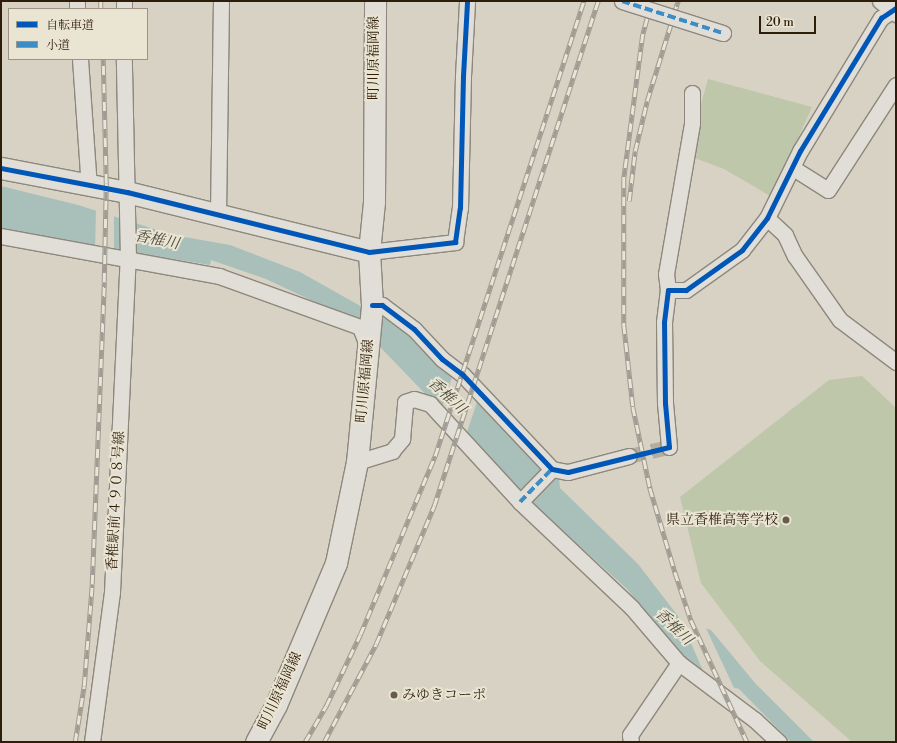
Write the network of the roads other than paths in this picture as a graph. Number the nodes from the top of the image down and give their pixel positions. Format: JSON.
{"nodes":[{"id":1,"x":220,"y":1,"type":"edge"},
{"id":2,"x":375,"y":1,"type":"edge"},
{"id":3,"x":467,"y":1,"type":"edge"},
{"id":4,"x":622,"y":1,"type":"edge"},
{"id":5,"x":880,"y":1,"type":"edge"},
{"id":6,"x":895,"y":11,"type":"edge"},
{"id":7,"x":723,"y":33,"type":"dead end"},
{"id":8,"x":80,"y":60,"type":"edge"},
{"id":9,"x":124,"y":60,"type":"edge"},
{"id":10,"x":896,"y":85,"type":"edge"},
{"id":11,"x":692,"y":93,"type":"dead end"},
{"id":12,"x":1,"y":168,"type":"edge"},
{"id":13,"x":793,"y":168,"type":"junction"},
{"id":14,"x":88,"y":187,"type":"junction"},
{"id":15,"x":127,"y":192,"type":"junction"},
{"id":16,"x":218,"y":214,"type":"junction"},
{"id":17,"x":767,"y":218,"type":"junction"},
{"id":18,"x":1,"y":236,"type":"edge"},
{"id":19,"x":369,"y":252,"type":"junction"},
{"id":20,"x":128,"y":258,"type":"junction"},
{"id":21,"x":668,"y":290,"type":"junction"},
{"id":22,"x":372,"y":305,"type":"junction"},
{"id":23,"x":368,"y":348,"type":"junction"},
{"id":24,"x":896,"y":362,"type":"edge"},
{"id":25,"x":669,"y":447,"type":"dead end"},
{"id":26,"x":629,"y":456,"type":"tunnel mouth"},
{"id":27,"x":357,"y":462,"type":"junction"},
{"id":28,"x":552,"y":469,"type":"junction"},
{"id":29,"x":520,"y":502,"type":"junction"},
{"id":30,"x":679,"y":663,"type":"junction"},
{"id":31,"x":92,"y":742,"type":"edge"},
{"id":32,"x":256,"y":742,"type":"edge"},
{"id":33,"x":631,"y":742,"type":"edge"},
{"id":34,"x":779,"y":742,"type":"edge"}],
"edges":[{"from":1,"to":16,"type":"street"},
{"from":2,"to":19,"type":"main road","name":"町川原福岡線"},
{"from":3,"to":19,"type":"street"},
{"from":4,"to":7,"type":"street","bridge":true},
{"from":5,"to":6,"type":"street"},
{"from":6,"to":13,"type":"street"},
{"from":8,"to":14,"type":"street"},
{"from":9,"to":15,"type":"street","name":"香椎駅前４９０８号線"},
{"from":10,"to":13,"type":"street"},
{"from":11,"to":21,"type":"street"},
{"from":12,"to":14,"type":"main road"},
{"from":13,"to":17,"type":"street"},
{"from":14,"to":15,"type":"main road"},
{"from":15,"to":16,"type":"main road"},
{"from":15,"to":20,"type":"street","name":"香椎駅前４９０８号線"},
{"from":16,"to":19,"type":"main road"},
{"from":17,"to":21,"type":"street"},
{"from":17,"to":24,"type":"street"},
{"from":18,"to":20,"type":"street"},
{"from":19,"to":22,"type":"main road","name":"町川原福岡線"},
{"from":20,"to":23,"type":"street"},
{"from":20,"to":31,"type":"street","name":"香椎駅前４９０８号線"},
{"from":21,"to":25,"type":"street"},
{"from":22,"to":23,"type":"main road","name":"町川原福岡線"},
{"from":22,"to":28,"type":"street"},
{"from":23,"to":27,"type":"main road","name":"町川原福岡線"},
{"from":26,"to":28,"type":"street"},
{"from":27,"to":29,"type":"street"},
{"from":27,"to":32,"type":"main road","name":"町川原福岡線"},
{"from":28,"to":29,"type":"street"},
{"from":29,"to":30,"type":"street"},
{"from":30,"to":33,"type":"street"},
{"from":30,"to":34,"type":"street"}]}
